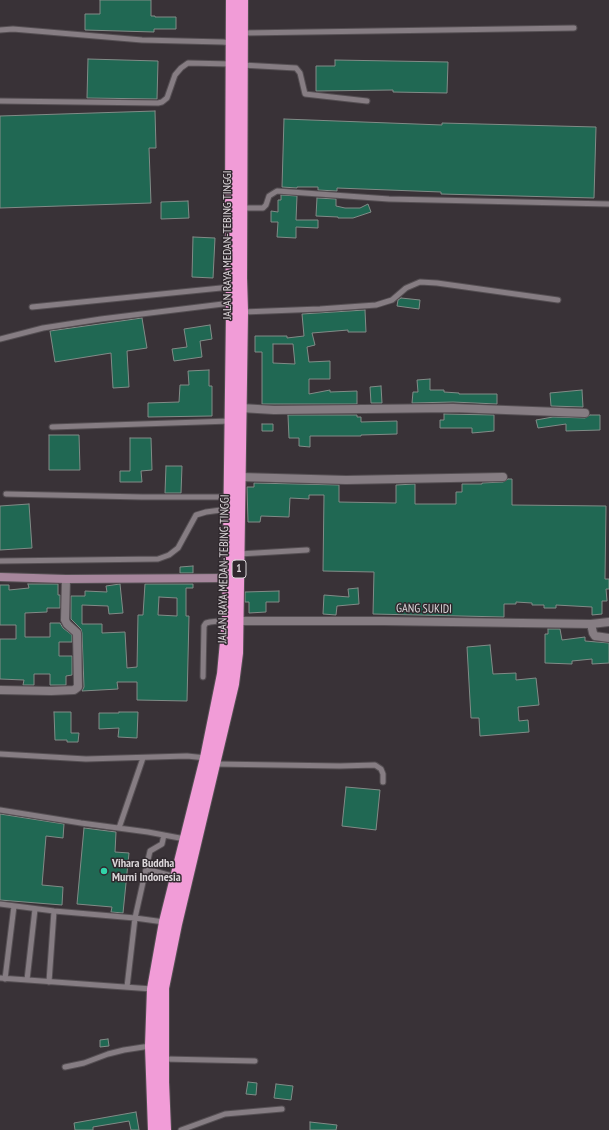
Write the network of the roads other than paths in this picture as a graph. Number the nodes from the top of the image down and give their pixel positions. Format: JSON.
{"nodes":[{"id":1,"x":232,"y":0,"type":"edge"},
{"id":2,"x":242,"y":0,"type":"edge"},
{"id":3,"x":574,"y":28,"type":"dead end"},
{"id":4,"x":0,"y":30,"type":"edge"},
{"id":5,"x":242,"y":34,"type":"junction"},
{"id":6,"x":232,"y":43,"type":"junction"},
{"id":7,"x":237,"y":65,"type":"junction"},
{"id":8,"x":0,"y":101,"type":"edge"},
{"id":9,"x":367,"y":101,"type":"dead end"},
{"id":10,"x":609,"y":204,"type":"edge"},
{"id":11,"x":241,"y":208,"type":"junction"},
{"id":12,"x":232,"y":287,"type":"junction"},
{"id":13,"x":558,"y":300,"type":"dead end"},
{"id":14,"x":232,"y":303,"type":"junction"},
{"id":15,"x":32,"y":307,"type":"dead end"},
{"id":16,"x":242,"y":312,"type":"junction"},
{"id":17,"x":0,"y":339,"type":"edge"},
{"id":18,"x":241,"y":408,"type":"junction"},
{"id":19,"x":585,"y":413,"type":"dead end"},
{"id":20,"x":231,"y":421,"type":"junction"},
{"id":21,"x":52,"y":427,"type":"dead end"},
{"id":22,"x":503,"y":477,"type":"dead end"},
{"id":23,"x":240,"y":478,"type":"junction"},
{"id":24,"x":6,"y":494,"type":"dead end"},
{"id":25,"x":230,"y":497,"type":"junction"},
{"id":26,"x":230,"y":511,"type":"junction"},
{"id":27,"x":307,"y":550,"type":"dead end"},
{"id":28,"x":239,"y":554,"type":"junction"},
{"id":29,"x":0,"y":561,"type":"edge"},
{"id":30,"x":0,"y":577,"type":"edge"},
{"id":31,"x":228,"y":578,"type":"junction"},
{"id":32,"x":66,"y":579,"type":"junction"},
{"id":33,"x":233,"y":621,"type":"junction"},
{"id":34,"x":609,"y":622,"type":"edge"},
{"id":35,"x":591,"y":624,"type":"junction"},
{"id":36,"x":609,"y":638,"type":"edge"},
{"id":37,"x":203,"y":677,"type":"dead end"},
{"id":38,"x":0,"y":690,"type":"edge"},
{"id":39,"x":0,"y":754,"type":"edge"},
{"id":40,"x":143,"y":758,"type":"junction"},
{"id":41,"x":210,"y":761,"type":"junction"},
{"id":42,"x":383,"y":782,"type":"dead end"},
{"id":43,"x":0,"y":810,"type":"edge"},
{"id":44,"x":119,"y":828,"type":"junction"},
{"id":45,"x":164,"y":836,"type":"junction"},
{"id":46,"x":185,"y":839,"type":"junction"},
{"id":47,"x":146,"y":870,"type":"junction"},
{"id":48,"x":176,"y":877,"type":"junction"},
{"id":49,"x":0,"y":904,"type":"edge"},
{"id":50,"x":14,"y":906,"type":"junction"},
{"id":51,"x":35,"y":909,"type":"junction"},
{"id":52,"x":54,"y":912,"type":"junction"},
{"id":53,"x":135,"y":918,"type":"junction"},
{"id":54,"x":165,"y":922,"type":"junction"},
{"id":55,"x":3,"y":979,"type":"edge"},
{"id":56,"x":27,"y":980,"type":"junction"},
{"id":57,"x":48,"y":982,"type":"junction"},
{"id":58,"x":127,"y":987,"type":"junction"},
{"id":59,"x":153,"y":989,"type":"junction"},
{"id":60,"x":151,"y":1046,"type":"junction"},
{"id":61,"x":163,"y":1059,"type":"junction"},
{"id":62,"x":255,"y":1061,"type":"dead end"},
{"id":63,"x":65,"y":1067,"type":"dead end"},
{"id":64,"x":282,"y":1109,"type":"dead end"},
{"id":65,"x":154,"y":1130,"type":"edge"},
{"id":66,"x":165,"y":1130,"type":"edge"},
{"id":67,"x":181,"y":1130,"type":"edge"}],
"edges":[{"from":1,"to":6,"type":"highway","name":"JALAN RAYA MEDAN-TEBING TINGGI","number":"1"},
{"from":2,"to":5,"type":"highway","name":"JALAN RAYA MEDAN-TEBING TINGGI","number":"1"},
{"from":3,"to":5,"type":"lane"},
{"from":4,"to":6,"type":"lane"},
{"from":5,"to":7,"type":"highway","name":"JALAN RAYA MEDAN-TEBING TINGGI","number":"1"},
{"from":6,"to":7,"type":"highway","name":"JALAN RAYA MEDAN-TEBING TINGGI","number":"1"},
{"from":7,"to":8,"type":"lane"},
{"from":7,"to":9,"type":"lane"},
{"from":7,"to":11,"type":"highway","name":"JALAN RAYA MEDAN-TEBING TINGGI","number":"1"},
{"from":7,"to":12,"type":"highway","name":"JALAN RAYA MEDAN-TEBING TINGGI","number":"1"},
{"from":10,"to":11,"type":"lane"},
{"from":11,"to":16,"type":"highway","name":"JALAN RAYA MEDAN-TEBING TINGGI","number":"1"},
{"from":12,"to":14,"type":"highway","name":"JALAN RAYA MEDAN-TEBING TINGGI","number":"1"},
{"from":12,"to":15,"type":"lane"},
{"from":13,"to":16,"type":"lane"},
{"from":14,"to":17,"type":"lane"},
{"from":14,"to":20,"type":"highway","name":"JALAN RAYA MEDAN-TEBING TINGGI","number":"1"},
{"from":16,"to":18,"type":"highway","name":"JALAN RAYA MEDAN-TEBING TINGGI","number":"1"},
{"from":18,"to":19,"type":"street"},
{"from":18,"to":23,"type":"highway","name":"JALAN RAYA MEDAN-TEBING TINGGI","number":"1"},
{"from":20,"to":21,"type":"lane"},
{"from":20,"to":25,"type":"highway","name":"JALAN RAYA MEDAN-TEBING TINGGI","number":"1"},
{"from":22,"to":23,"type":"street"},
{"from":23,"to":28,"type":"highway","name":"JALAN RAYA MEDAN-TEBING TINGGI","number":"1"},
{"from":24,"to":25,"type":"lane"},
{"from":25,"to":26,"type":"highway","name":"JALAN RAYA MEDAN-TEBING TINGGI","number":"1"},
{"from":26,"to":29,"type":"lane"},
{"from":26,"to":31,"type":"highway","name":"JALAN RAYA MEDAN-TEBING TINGGI","number":"1"},
{"from":27,"to":28,"type":"lane"},
{"from":28,"to":33,"type":"highway","name":"JALAN RAYA MEDAN-TEBING TINGGI","number":"1"},
{"from":30,"to":32,"type":"street"},
{"from":31,"to":32,"type":"street"},
{"from":31,"to":33,"type":"highway","name":"JALAN RAYA MEDAN-TEBING TINGGI","number":"1"},
{"from":32,"to":38,"type":"street"},
{"from":33,"to":35,"type":"street","name":"GANG SUKIDI"},
{"from":33,"to":37,"type":"lane"},
{"from":33,"to":41,"type":"highway","name":"JALAN RAYA MEDAN-TEBING TINGGI","number":"1"},
{"from":34,"to":35,"type":"street","name":"GANG SUKIDI"},
{"from":35,"to":36,"type":"street"},
{"from":39,"to":40,"type":"lane"},
{"from":40,"to":41,"type":"lane"},
{"from":40,"to":44,"type":"lane"},
{"from":41,"to":42,"type":"lane"},
{"from":41,"to":46,"type":"highway","name":"JALAN RAYA MEDAN-TEBING TINGGI","number":"1"},
{"from":41,"to":61,"type":"highway","name":"JALAN RAYA MEDAN-TEBING TINGGI","number":"1"},
{"from":43,"to":44,"type":"lane"},
{"from":44,"to":45,"type":"lane"},
{"from":45,"to":46,"type":"lane"},
{"from":45,"to":47,"type":"lane"},
{"from":46,"to":48,"type":"highway","name":"JALAN RAYA MEDAN-TEBING TINGGI","number":"1"},
{"from":47,"to":48,"type":"lane"},
{"from":47,"to":53,"type":"lane"},
{"from":48,"to":54,"type":"highway","name":"JALAN RAYA MEDAN-TEBING TINGGI","number":"1"},
{"from":49,"to":50,"type":"lane"},
{"from":50,"to":51,"type":"lane"},
{"from":50,"to":55,"type":"lane"},
{"from":51,"to":52,"type":"lane"},
{"from":51,"to":56,"type":"lane"},
{"from":52,"to":53,"type":"lane"},
{"from":52,"to":57,"type":"lane"},
{"from":53,"to":54,"type":"lane"},
{"from":53,"to":58,"type":"lane"},
{"from":54,"to":59,"type":"highway","name":"JALAN RAYA MEDAN-TEBING TINGGI","number":"1"},
{"from":55,"to":56,"type":"lane"},
{"from":56,"to":57,"type":"lane"},
{"from":57,"to":58,"type":"lane"},
{"from":58,"to":59,"type":"lane"},
{"from":59,"to":60,"type":"highway","name":"JALAN RAYA MEDAN-TEBING TINGGI","number":"1"},
{"from":60,"to":63,"type":"lane"},
{"from":60,"to":65,"type":"highway","name":"JALAN RAYA MEDAN-TEBING TINGGI","number":"1"},
{"from":61,"to":62,"type":"lane"},
{"from":61,"to":66,"type":"highway","name":"JALAN RAYA MEDAN-TEBING TINGGI","number":"1"},
{"from":64,"to":67,"type":"lane"}]}
